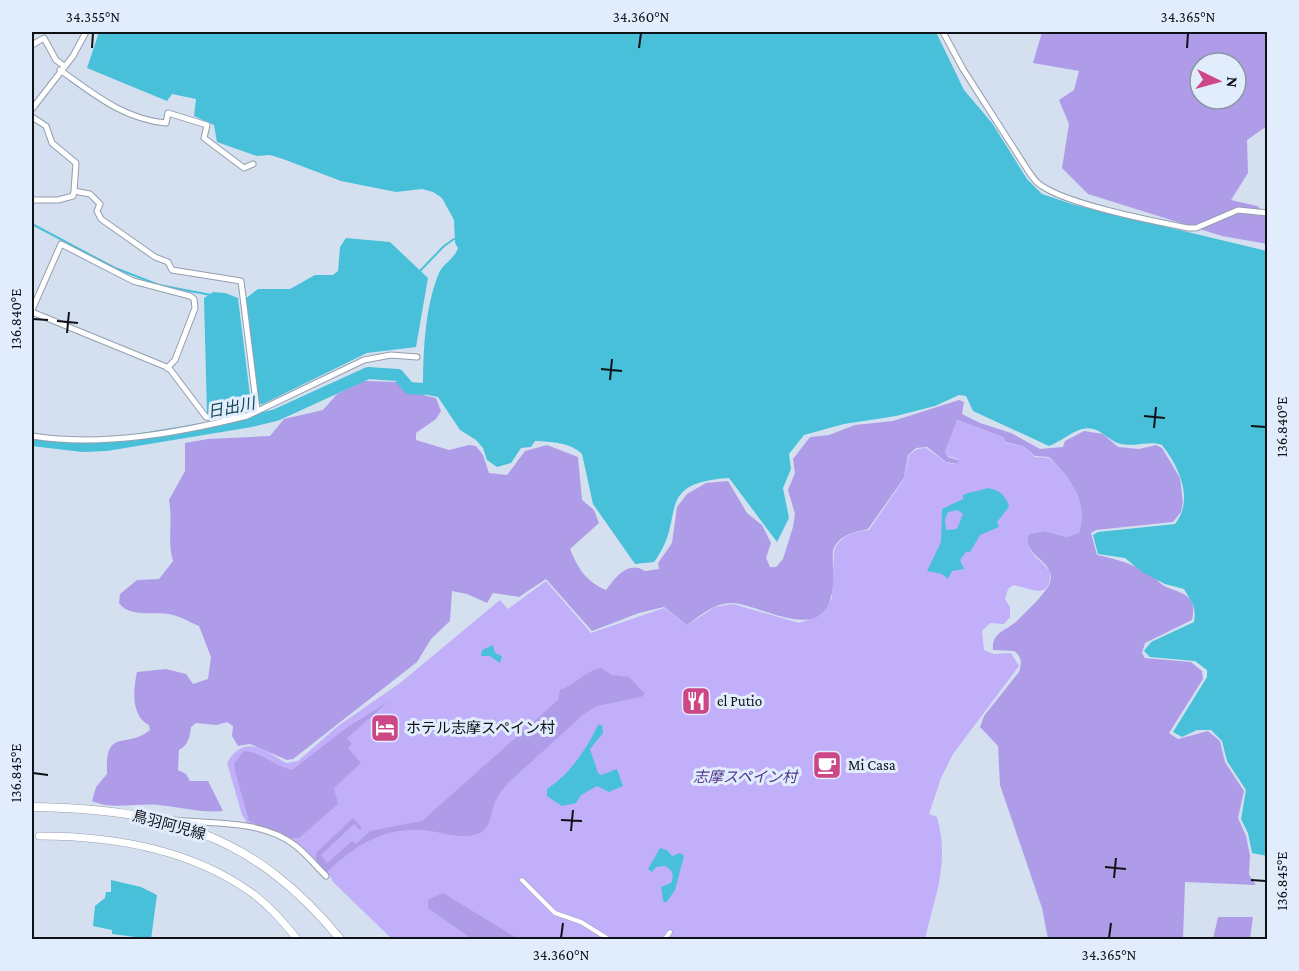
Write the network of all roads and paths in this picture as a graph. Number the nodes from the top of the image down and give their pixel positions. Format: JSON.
{"nodes":[{"id":1,"x":86,"y":32,"type":"edge"},
{"id":2,"x":944,"y":32,"type":"edge"},
{"id":3,"x":32,"y":45,"type":"edge"},
{"id":4,"x":62,"y":68,"type":"junction"},
{"id":5,"x":32,"y":109,"type":"edge"},
{"id":6,"x":32,"y":117,"type":"edge"},
{"id":7,"x":254,"y":164,"type":"dead end"},
{"id":8,"x":74,"y":191,"type":"junction"},
{"id":9,"x":32,"y":200,"type":"edge"},
{"id":10,"x":1268,"y":213,"type":"edge"},
{"id":11,"x":32,"y":311,"type":"edge"},
{"id":12,"x":417,"y":357,"type":"dead end"},
{"id":13,"x":167,"y":368,"type":"junction"},
{"id":14,"x":257,"y":410,"type":"junction"},
{"id":15,"x":32,"y":436,"type":"edge"},
{"id":16,"x":32,"y":807,"type":"edge"},
{"id":17,"x":146,"y":815,"type":"junction"},
{"id":18,"x":32,"y":832,"type":"edge"},
{"id":19,"x":39,"y":836,"type":"joint"},
{"id":20,"x":326,"y":876,"type":"dead end"},
{"id":21,"x":522,"y":880,"type":"dead end"},
{"id":22,"x":670,"y":932,"type":"dead end"},
{"id":23,"x":298,"y":939,"type":"edge"},
{"id":24,"x":341,"y":939,"type":"edge"},
{"id":25,"x":610,"y":939,"type":"edge"},
{"id":26,"x":664,"y":939,"type":"edge"}],
"edges":[{"from":1,"to":4,"type":"street"},
{"from":2,"to":10,"type":"street"},
{"from":3,"to":4,"type":"street"},
{"from":4,"to":5,"type":"street"},
{"from":4,"to":7,"type":"street"},
{"from":6,"to":8,"type":"street"},
{"from":8,"to":9,"type":"street"},
{"from":8,"to":14,"type":"street"},
{"from":11,"to":13,"type":"street"},
{"from":11,"to":13,"type":"street"},
{"from":12,"to":14,"type":"street"},
{"from":13,"to":14,"type":"street"},
{"from":14,"to":15,"type":"street"},
{"from":16,"to":17,"type":"main road","name":"鳥羽阿児線"},
{"from":17,"to":20,"type":"street"},
{"from":17,"to":24,"type":"main road","name":"鳥羽阿児線"},
{"from":18,"to":19,"type":"street"},
{"from":19,"to":23,"type":"street"},
{"from":21,"to":25,"type":"street"},
{"from":22,"to":26,"type":"street"}]}
